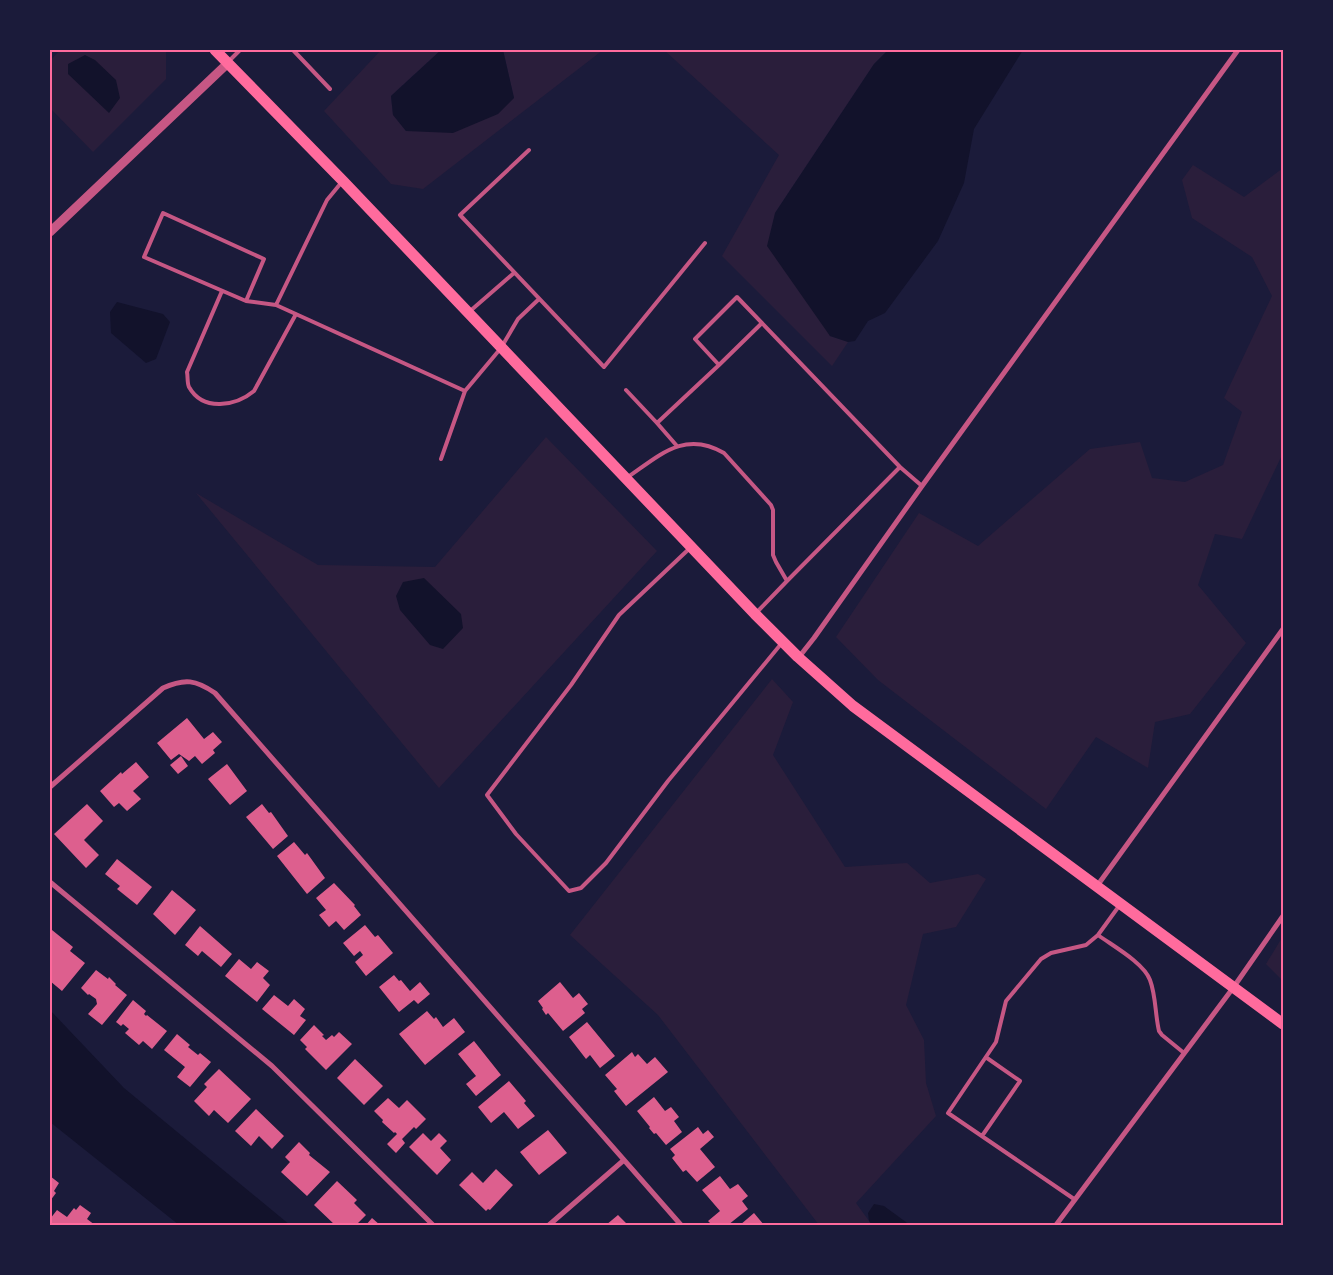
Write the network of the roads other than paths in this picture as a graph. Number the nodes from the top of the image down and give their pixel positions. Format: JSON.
{"nodes":[{"id":1,"x":215,"y":50,"type":"edge"},
{"id":2,"x":240,"y":50,"type":"edge"},
{"id":3,"x":293,"y":50,"type":"edge"},
{"id":4,"x":1238,"y":50,"type":"edge"},
{"id":5,"x":228,"y":63,"type":"junction"},
{"id":6,"x":330,"y":89,"type":"dead end"},
{"id":7,"x":529,"y":150,"type":"dead end"},
{"id":8,"x":343,"y":181,"type":"junction"},
{"id":9,"x":50,"y":232,"type":"edge"},
{"id":10,"x":705,"y":243,"type":"dead end"},
{"id":11,"x":514,"y":273,"type":"junction"},
{"id":12,"x":222,"y":291,"type":"junction"},
{"id":13,"x":539,"y":299,"type":"junction"},
{"id":14,"x":246,"y":301,"type":"junction"},
{"id":15,"x":276,"y":305,"type":"junction"},
{"id":16,"x":468,"y":313,"type":"junction"},
{"id":17,"x":296,"y":314,"type":"junction"},
{"id":18,"x":762,"y":322,"type":"junction"},
{"id":19,"x":501,"y":348,"type":"junction"},
{"id":20,"x":719,"y":365,"type":"junction"},
{"id":21,"x":466,"y":390,"type":"junction"},
{"id":22,"x":626,"y":390,"type":"dead end"},
{"id":23,"x":657,"y":423,"type":"junction"},
{"id":24,"x":677,"y":446,"type":"junction"},
{"id":25,"x":441,"y":459,"type":"dead end"},
{"id":26,"x":900,"y":467,"type":"junction"},
{"id":27,"x":626,"y":478,"type":"junction"},
{"id":28,"x":922,"y":486,"type":"junction"},
{"id":29,"x":692,"y":547,"type":"junction"},
{"id":30,"x":787,"y":581,"type":"junction"},
{"id":31,"x":755,"y":614,"type":"junction"},
{"id":32,"x":1283,"y":629,"type":"edge"},
{"id":33,"x":783,"y":642,"type":"junction"},
{"id":34,"x":798,"y":657,"type":"junction"},
{"id":35,"x":50,"y":787,"type":"edge"},
{"id":36,"x":50,"y":882,"type":"edge"},
{"id":37,"x":1097,"y":887,"type":"junction"},
{"id":38,"x":1121,"y":904,"type":"junction"},
{"id":39,"x":1283,"y":916,"type":"edge"},
{"id":40,"x":1098,"y":934,"type":"junction"},
{"id":41,"x":1233,"y":988,"type":"junction"},
{"id":42,"x":1283,"y":1024,"type":"edge"},
{"id":43,"x":1184,"y":1053,"type":"junction"},
{"id":44,"x":987,"y":1058,"type":"junction"},
{"id":45,"x":982,"y":1136,"type":"junction"},
{"id":46,"x":624,"y":1160,"type":"junction"},
{"id":47,"x":1074,"y":1199,"type":"junction"},
{"id":48,"x":432,"y":1225,"type":"edge"},
{"id":49,"x":549,"y":1225,"type":"edge"},
{"id":50,"x":681,"y":1225,"type":"edge"},
{"id":51,"x":1056,"y":1225,"type":"edge"}],
"edges":[{"from":1,"to":5,"type":"main road"},
{"from":2,"to":5,"type":"lane"},
{"from":3,"to":6,"type":"lane"},
{"from":4,"to":28,"type":"street"},
{"from":5,"to":8,"type":"main road"},
{"from":5,"to":9,"type":"street"},
{"from":7,"to":11,"type":"lane"},
{"from":8,"to":15,"type":"lane"},
{"from":8,"to":16,"type":"main road"},
{"from":10,"to":13,"type":"lane"},
{"from":11,"to":13,"type":"lane"},
{"from":11,"to":16,"type":"lane"},
{"from":12,"to":14,"type":"lane"},
{"from":12,"to":14,"type":"lane"},
{"from":12,"to":17,"type":"lane"},
{"from":13,"to":19,"type":"lane"},
{"from":14,"to":15,"type":"lane"},
{"from":15,"to":17,"type":"lane"},
{"from":16,"to":19,"type":"main road"},
{"from":17,"to":21,"type":"lane"},
{"from":18,"to":20,"type":"lane"},
{"from":18,"to":20,"type":"lane"},
{"from":18,"to":26,"type":"lane"},
{"from":19,"to":21,"type":"lane"},
{"from":19,"to":27,"type":"main road"},
{"from":20,"to":23,"type":"lane"},
{"from":21,"to":25,"type":"lane"},
{"from":22,"to":23,"type":"lane"},
{"from":23,"to":24,"type":"lane"},
{"from":24,"to":27,"type":"lane"},
{"from":24,"to":30,"type":"lane"},
{"from":26,"to":28,"type":"lane"},
{"from":26,"to":30,"type":"lane"},
{"from":27,"to":29,"type":"main road"},
{"from":28,"to":34,"type":"street"},
{"from":29,"to":31,"type":"main road"},
{"from":29,"to":33,"type":"lane"},
{"from":30,"to":31,"type":"lane"},
{"from":31,"to":33,"type":"main road"},
{"from":32,"to":37,"type":"street"},
{"from":33,"to":34,"type":"main road"},
{"from":34,"to":37,"type":"main road"},
{"from":35,"to":46,"type":"street"},
{"from":36,"to":48,"type":"street"},
{"from":37,"to":38,"type":"main road"},
{"from":38,"to":40,"type":"lane"},
{"from":38,"to":41,"type":"main road"},
{"from":39,"to":41,"type":"street"},
{"from":40,"to":43,"type":"lane"},
{"from":40,"to":44,"type":"lane"},
{"from":41,"to":42,"type":"main road"},
{"from":41,"to":43,"type":"street"},
{"from":43,"to":47,"type":"street"},
{"from":44,"to":45,"type":"lane"},
{"from":44,"to":45,"type":"lane"},
{"from":45,"to":47,"type":"lane"},
{"from":46,"to":49,"type":"street"},
{"from":46,"to":50,"type":"street"},
{"from":47,"to":51,"type":"street"}]}
